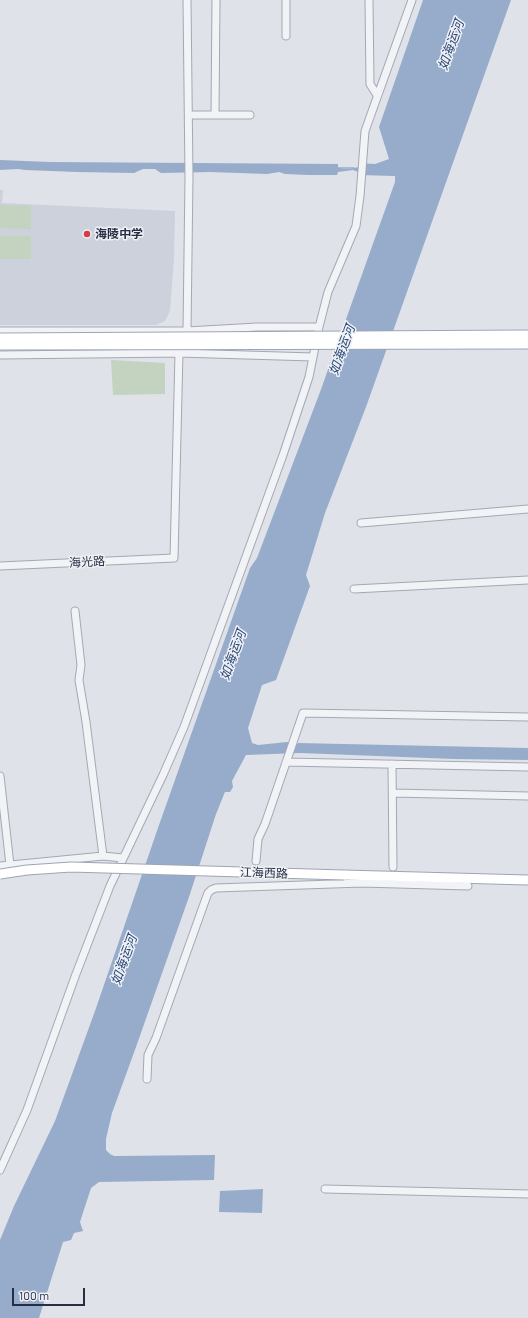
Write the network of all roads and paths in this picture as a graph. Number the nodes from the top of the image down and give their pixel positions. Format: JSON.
{"nodes":[{"id":1,"x":187,"y":0,"type":"edge"},
{"id":2,"x":216,"y":0,"type":"edge"},
{"id":3,"x":286,"y":0,"type":"edge"},
{"id":4,"x":369,"y":0,"type":"edge"},
{"id":5,"x":412,"y":0,"type":"edge"},
{"id":6,"x":286,"y":36,"type":"dead end"},
{"id":7,"x":377,"y":95,"type":"junction"},
{"id":8,"x":189,"y":115,"type":"junction"},
{"id":9,"x":215,"y":115,"type":"junction"},
{"id":10,"x":250,"y":115,"type":"dead end"},
{"id":11,"x":319,"y":327,"type":"junction"},
{"id":12,"x":0,"y":331,"type":"edge"},
{"id":13,"x":187,"y":331,"type":"junction"},
{"id":14,"x":528,"y":336,"type":"edge"},
{"id":15,"x":0,"y":338,"type":"edge"},
{"id":16,"x":528,"y":344,"type":"edge"},
{"id":17,"x":0,"y":345,"type":"edge"},
{"id":18,"x":179,"y":353,"type":"junction"},
{"id":19,"x":0,"y":355,"type":"edge"},
{"id":20,"x":313,"y":357,"type":"junction"},
{"id":21,"x":528,"y":509,"type":"edge"},
{"id":22,"x":361,"y":523,"type":"dead end"},
{"id":23,"x":0,"y":566,"type":"edge"},
{"id":24,"x":528,"y":580,"type":"edge"},
{"id":25,"x":354,"y":589,"type":"dead end"},
{"id":26,"x":75,"y":611,"type":"dead end"},
{"id":27,"x":528,"y":717,"type":"edge"},
{"id":28,"x":287,"y":759,"type":"junction"},
{"id":29,"x":392,"y":764,"type":"junction"},
{"id":30,"x":528,"y":766,"type":"edge"},
{"id":31,"x":0,"y":776,"type":"edge"},
{"id":32,"x":393,"y":792,"type":"junction"},
{"id":33,"x":528,"y":796,"type":"edge"},
{"id":34,"x":103,"y":856,"type":"junction"},
{"id":35,"x":123,"y":858,"type":"junction"},
{"id":36,"x":256,"y":861,"type":"dead end"},
{"id":37,"x":10,"y":865,"type":"junction"},
{"id":38,"x":0,"y":866,"type":"edge"},
{"id":39,"x":394,"y":867,"type":"dead end"},
{"id":40,"x":0,"y":874,"type":"edge"},
{"id":41,"x":528,"y":880,"type":"edge"},
{"id":42,"x":468,"y":886,"type":"dead end"},
{"id":43,"x":147,"y":1079,"type":"dead end"},
{"id":44,"x":0,"y":1170,"type":"edge"},
{"id":45,"x":325,"y":1189,"type":"dead end"},
{"id":46,"x":528,"y":1194,"type":"edge"}],
"edges":[{"from":1,"to":8,"type":"street"},
{"from":2,"to":9,"type":"street"},
{"from":3,"to":6,"type":"street"},
{"from":4,"to":7,"type":"street"},
{"from":5,"to":7,"type":"street"},
{"from":7,"to":11,"type":"street"},
{"from":8,"to":9,"type":"street"},
{"from":8,"to":13,"type":"street"},
{"from":9,"to":10,"type":"street"},
{"from":11,"to":13,"type":"street"},
{"from":11,"to":20,"type":"street"},
{"from":12,"to":13,"type":"street"},
{"from":13,"to":18,"type":"street"},
{"from":14,"to":15,"type":"main road","bridge":true},
{"from":16,"to":17,"type":"main road","bridge":true},
{"from":18,"to":19,"type":"street"},
{"from":18,"to":20,"type":"street"},
{"from":18,"to":23,"type":"street","name":"海光路"},
{"from":20,"to":35,"type":"street"},
{"from":21,"to":22,"type":"street"},
{"from":24,"to":25,"type":"street"},
{"from":26,"to":34,"type":"street"},
{"from":27,"to":28,"type":"street"},
{"from":28,"to":29,"type":"street"},
{"from":28,"to":36,"type":"street"},
{"from":29,"to":30,"type":"street"},
{"from":29,"to":32,"type":"street"},
{"from":31,"to":37,"type":"street"},
{"from":32,"to":33,"type":"street"},
{"from":32,"to":39,"type":"street"},
{"from":34,"to":35,"type":"street"},
{"from":34,"to":37,"type":"street"},
{"from":35,"to":44,"type":"street"},
{"from":37,"to":38,"type":"street"},
{"from":40,"to":41,"type":"main road","name":"江海西路","bridge":true},
{"from":42,"to":43,"type":"street"},
{"from":45,"to":46,"type":"street"}]}
